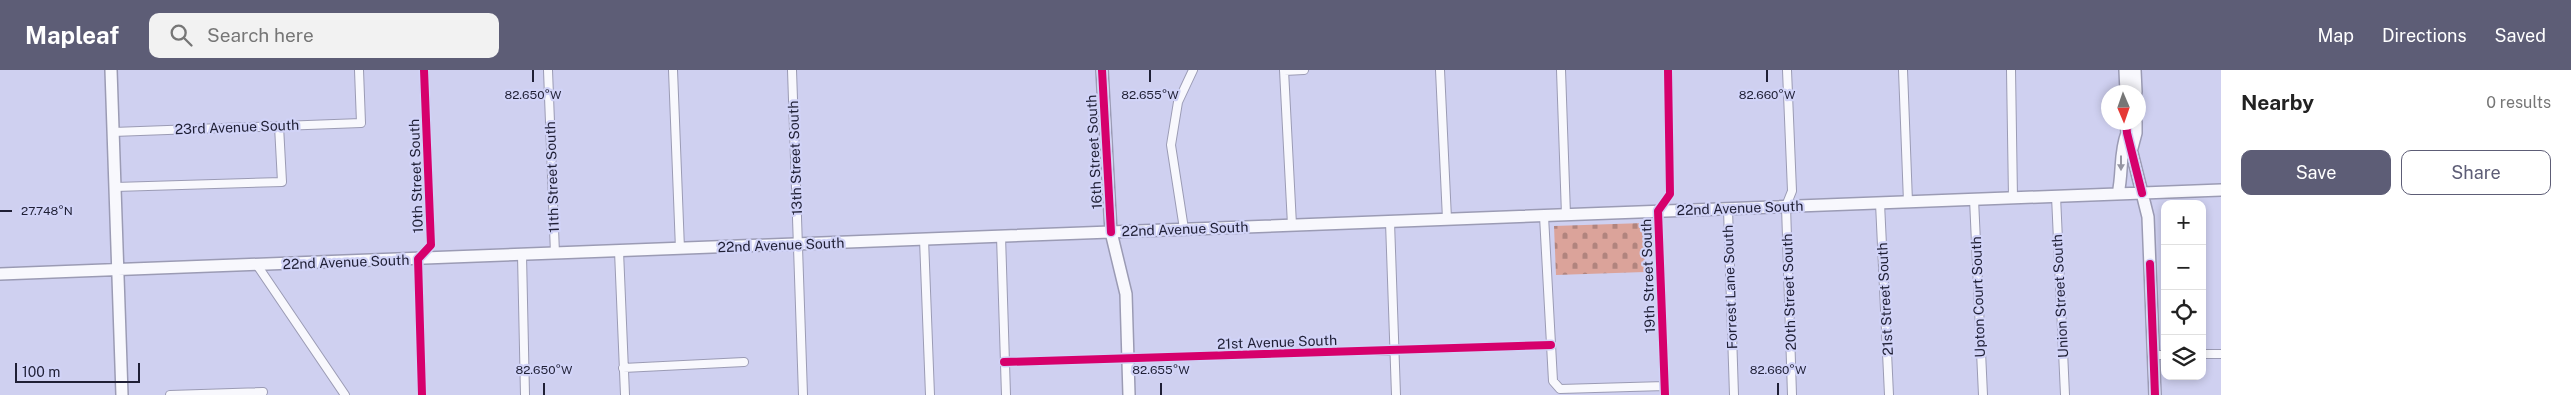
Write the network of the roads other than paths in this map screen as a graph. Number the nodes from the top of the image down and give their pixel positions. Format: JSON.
{"nodes":[{"id":1,"x":111,"y":70,"type":"edge"},
{"id":2,"x":359,"y":70,"type":"edge"},
{"id":3,"x":424,"y":70,"type":"edge"},
{"id":4,"x":548,"y":70,"type":"edge"},
{"id":5,"x":673,"y":70,"type":"edge"},
{"id":6,"x":792,"y":70,"type":"edge"},
{"id":7,"x":1102,"y":70,"type":"edge"},
{"id":8,"x":1193,"y":70,"type":"edge"},
{"id":9,"x":1284,"y":70,"type":"edge"},
{"id":10,"x":1304,"y":70,"type":"edge"},
{"id":11,"x":1440,"y":70,"type":"edge"},
{"id":12,"x":1561,"y":70,"type":"edge"},
{"id":13,"x":1668,"y":70,"type":"edge"},
{"id":14,"x":1788,"y":70,"type":"edge"},
{"id":15,"x":1903,"y":70,"type":"edge"},
{"id":16,"x":2011,"y":70,"type":"edge"},
{"id":17,"x":2125,"y":70,"type":"edge"},
{"id":18,"x":2135,"y":70,"type":"edge"},
{"id":19,"x":2126,"y":85,"type":"edge"},
{"id":20,"x":2136,"y":85,"type":"edge"},
{"id":21,"x":279,"y":126,"type":"junction"},
{"id":22,"x":2126,"y":130,"type":"edge"},
{"id":23,"x":2128,"y":130,"type":"edge"},
{"id":24,"x":2136,"y":130,"type":"edge"},
{"id":25,"x":113,"y":132,"type":"junction"},
{"id":26,"x":2132,"y":148,"type":"junction"},
{"id":27,"x":114,"y":187,"type":"junction"},
{"id":28,"x":2221,"y":190,"type":"edge"},
{"id":29,"x":2142,"y":193,"type":"junction"},
{"id":30,"x":2118,"y":194,"type":"junction"},
{"id":31,"x":2056,"y":196,"type":"junction"},
{"id":32,"x":2013,"y":198,"type":"junction"},
{"id":33,"x":1974,"y":199,"type":"junction"},
{"id":34,"x":1908,"y":202,"type":"junction"},
{"id":35,"x":1880,"y":203,"type":"junction"},
{"id":36,"x":1786,"y":206,"type":"junction"},
{"id":37,"x":1728,"y":209,"type":"junction"},
{"id":38,"x":1658,"y":211,"type":"junction"},
{"id":39,"x":1566,"y":215,"type":"junction"},
{"id":40,"x":1544,"y":216,"type":"junction"},
{"id":41,"x":1447,"y":219,"type":"junction"},
{"id":42,"x":1390,"y":222,"type":"junction"},
{"id":43,"x":1292,"y":225,"type":"junction"},
{"id":44,"x":1184,"y":229,"type":"junction"},
{"id":45,"x":1110,"y":232,"type":"junction"},
{"id":46,"x":1001,"y":236,"type":"junction"},
{"id":47,"x":924,"y":240,"type":"junction"},
{"id":48,"x":798,"y":244,"type":"junction"},
{"id":49,"x":680,"y":249,"type":"junction"},
{"id":50,"x":619,"y":251,"type":"junction"},
{"id":51,"x":555,"y":254,"type":"junction"},
{"id":52,"x":522,"y":255,"type":"junction"},
{"id":53,"x":418,"y":259,"type":"junction"},
{"id":54,"x":257,"y":265,"type":"junction"},
{"id":55,"x":117,"y":270,"type":"junction"},
{"id":56,"x":0,"y":274,"type":"edge"},
{"id":57,"x":1551,"y":345,"type":"junction"},
{"id":58,"x":1394,"y":351,"type":"junction"},
{"id":59,"x":2206,"y":354,"type":"edge"},
{"id":60,"x":2221,"y":354,"type":"edge"},
{"id":61,"x":2159,"y":355,"type":"edge"},
{"id":62,"x":1128,"y":359,"type":"junction"},
{"id":63,"x":744,"y":362,"type":"dead end"},
{"id":64,"x":1004,"y":362,"type":"junction"},
{"id":65,"x":623,"y":368,"type":"junction"},
{"id":66,"x":1665,"y":386,"type":"junction"},
{"id":67,"x":263,"y":392,"type":"dead end"},
{"id":68,"x":122,"y":395,"type":"edge"},
{"id":69,"x":170,"y":395,"type":"edge"},
{"id":70,"x":345,"y":395,"type":"edge"},
{"id":71,"x":422,"y":395,"type":"edge"},
{"id":72,"x":525,"y":395,"type":"edge"},
{"id":73,"x":625,"y":395,"type":"edge"},
{"id":74,"x":803,"y":395,"type":"edge"},
{"id":75,"x":930,"y":395,"type":"edge"},
{"id":76,"x":1006,"y":395,"type":"edge"},
{"id":77,"x":1129,"y":395,"type":"edge"},
{"id":78,"x":1396,"y":395,"type":"edge"},
{"id":79,"x":1665,"y":395,"type":"edge"},
{"id":80,"x":1734,"y":395,"type":"edge"},
{"id":81,"x":1792,"y":395,"type":"edge"},
{"id":82,"x":1889,"y":395,"type":"edge"},
{"id":83,"x":1983,"y":395,"type":"edge"},
{"id":84,"x":2065,"y":395,"type":"edge"},
{"id":85,"x":2155,"y":395,"type":"edge"}],
"edges":[{"from":1,"to":25,"type":"main road"},
{"from":2,"to":21,"type":"street","name":"23rd Avenue South"},
{"from":3,"to":53,"type":"street","name":"10th Street South"},
{"from":4,"to":51,"type":"street","name":"11th Street South"},
{"from":5,"to":49,"type":"street"},
{"from":6,"to":48,"type":"street","name":"13th Street South"},
{"from":7,"to":45,"type":"main road","name":"16th Street South"},
{"from":8,"to":44,"type":"street"},
{"from":9,"to":10,"type":"street"},
{"from":9,"to":43,"type":"street"},
{"from":11,"to":41,"type":"street"},
{"from":12,"to":39,"type":"street"},
{"from":13,"to":38,"type":"street","name":"19th Street South"},
{"from":14,"to":36,"type":"street","name":"20th Street South"},
{"from":15,"to":34,"type":"street"},
{"from":16,"to":32,"type":"street"},
{"from":17,"to":19,"type":"main road"},
{"from":18,"to":20,"type":"main road"},
{"from":21,"to":25,"type":"street","name":"23rd Avenue South"},
{"from":21,"to":27,"type":"street"},
{"from":22,"to":30,"type":"main road","one_way":true},
{"from":23,"to":26,"type":"main road"},
{"from":24,"to":26,"type":"main road"},
{"from":25,"to":27,"type":"main road"},
{"from":26,"to":29,"type":"main road"},
{"from":27,"to":55,"type":"main road"},
{"from":28,"to":29,"type":"main road","name":"22nd Avenue South"},
{"from":29,"to":30,"type":"main road","name":"22nd Avenue South"},
{"from":29,"to":61,"type":"main road"},
{"from":30,"to":31,"type":"main road","name":"22nd Avenue South"},
{"from":31,"to":32,"type":"main road","name":"22nd Avenue South"},
{"from":31,"to":84,"type":"street","name":"Union Street South"},
{"from":32,"to":33,"type":"main road","name":"22nd Avenue South"},
{"from":33,"to":34,"type":"main road","name":"22nd Avenue South"},
{"from":33,"to":83,"type":"street","name":"Upton Court South"},
{"from":34,"to":35,"type":"main road","name":"22nd Avenue South"},
{"from":35,"to":36,"type":"main road","name":"22nd Avenue South"},
{"from":35,"to":82,"type":"street","name":"21st Street South"},
{"from":36,"to":37,"type":"main road","name":"22nd Avenue South"},
{"from":36,"to":81,"type":"street","name":"20th Street South"},
{"from":37,"to":38,"type":"main road","name":"22nd Avenue South"},
{"from":37,"to":80,"type":"street","name":"Forrest Lane South"},
{"from":38,"to":39,"type":"main road","name":"22nd Avenue South"},
{"from":38,"to":66,"type":"street","name":"19th Street South"},
{"from":39,"to":40,"type":"main road","name":"22nd Avenue South"},
{"from":40,"to":41,"type":"main road","name":"22nd Avenue South"},
{"from":40,"to":57,"type":"street"},
{"from":41,"to":42,"type":"main road","name":"22nd Avenue South"},
{"from":42,"to":43,"type":"main road","name":"22nd Avenue South"},
{"from":42,"to":58,"type":"street"},
{"from":43,"to":44,"type":"main road","name":"22nd Avenue South"},
{"from":44,"to":45,"type":"main road","name":"22nd Avenue South"},
{"from":45,"to":46,"type":"main road","name":"22nd Avenue South"},
{"from":45,"to":62,"type":"main road","name":"16th Street South"},
{"from":46,"to":47,"type":"main road","name":"22nd Avenue South"},
{"from":46,"to":64,"type":"street"},
{"from":47,"to":48,"type":"main road","name":"22nd Avenue South"},
{"from":47,"to":75,"type":"street"},
{"from":48,"to":49,"type":"main road","name":"22nd Avenue South"},
{"from":48,"to":74,"type":"street","name":"13th Street South"},
{"from":49,"to":50,"type":"main road","name":"22nd Avenue South"},
{"from":50,"to":51,"type":"main road","name":"22nd Avenue South"},
{"from":50,"to":65,"type":"street"},
{"from":51,"to":52,"type":"main road","name":"22nd Avenue South"},
{"from":52,"to":53,"type":"main road","name":"22nd Avenue South"},
{"from":52,"to":72,"type":"street"},
{"from":53,"to":54,"type":"main road","name":"22nd Avenue South"},
{"from":53,"to":71,"type":"street"},
{"from":54,"to":55,"type":"main road","name":"22nd Avenue South"},
{"from":54,"to":70,"type":"street"},
{"from":55,"to":56,"type":"main road","name":"22nd Avenue South"},
{"from":55,"to":68,"type":"main road"},
{"from":57,"to":58,"type":"street","name":"21st Avenue South"},
{"from":57,"to":66,"type":"street"},
{"from":58,"to":62,"type":"street","name":"21st Avenue South"},
{"from":58,"to":78,"type":"street"},
{"from":59,"to":60,"type":"street"},
{"from":61,"to":85,"type":"main road"},
{"from":62,"to":64,"type":"street","name":"21st Avenue South"},
{"from":62,"to":77,"type":"main road","name":"16th Street South"},
{"from":63,"to":65,"type":"street"},
{"from":64,"to":76,"type":"street"},
{"from":65,"to":73,"type":"street"},
{"from":66,"to":79,"type":"street","name":"19th Street South"},
{"from":67,"to":69,"type":"street"}]}
